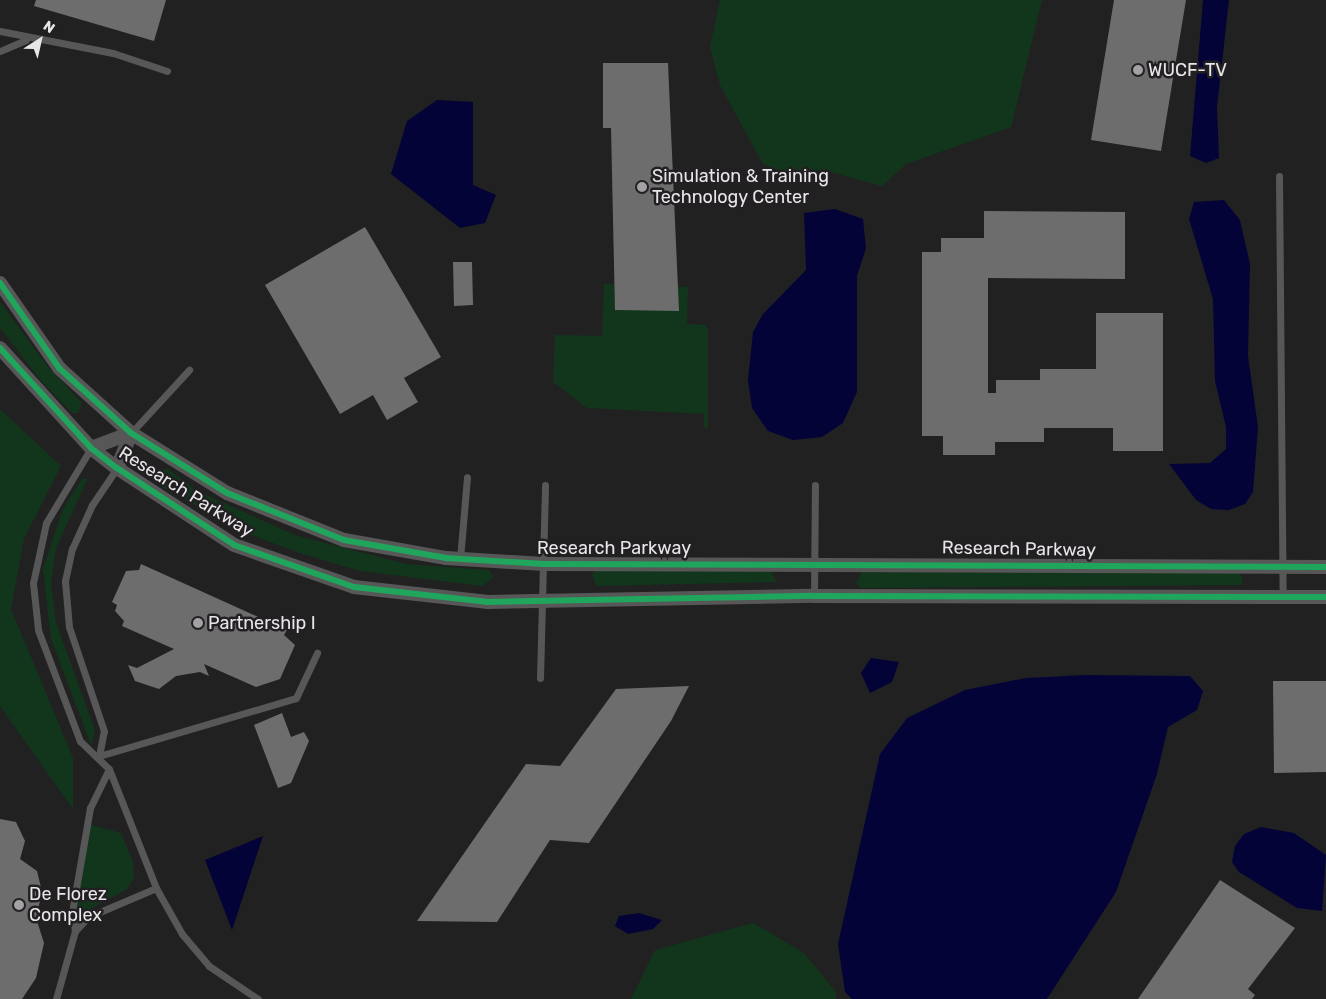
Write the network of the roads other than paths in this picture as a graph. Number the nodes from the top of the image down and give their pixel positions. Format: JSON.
{"nodes":[{"id":1,"x":0,"y":31,"type":"edge"},
{"id":2,"x":26,"y":40,"type":"junction"},
{"id":3,"x":0,"y":50,"type":"edge"},
{"id":4,"x":167,"y":71,"type":"dead end"},
{"id":5,"x":1280,"y":176,"type":"dead end"},
{"id":6,"x":0,"y":283,"type":"edge"},
{"id":7,"x":0,"y":348,"type":"edge"},
{"id":8,"x":189,"y":370,"type":"dead end"},
{"id":9,"x":131,"y":433,"type":"junction"},
{"id":10,"x":91,"y":448,"type":"junction"},
{"id":11,"x":118,"y":468,"type":"junction"},
{"id":12,"x":466,"y":477,"type":"dead end"},
{"id":13,"x":545,"y":485,"type":"dead end"},
{"id":14,"x":815,"y":485,"type":"dead end"},
{"id":15,"x":460,"y":559,"type":"junction"},
{"id":16,"x":814,"y":562,"type":"junction"},
{"id":17,"x":544,"y":564,"type":"junction"},
{"id":18,"x":1284,"y":566,"type":"junction"},
{"id":19,"x":1326,"y":567,"type":"edge"},
{"id":20,"x":814,"y":596,"type":"junction"},
{"id":21,"x":1282,"y":597,"type":"junction"},
{"id":22,"x":1326,"y":597,"type":"edge"},
{"id":23,"x":544,"y":601,"type":"junction"},
{"id":24,"x":317,"y":653,"type":"dead end"},
{"id":25,"x":540,"y":678,"type":"dead end"},
{"id":26,"x":100,"y":756,"type":"junction"},
{"id":27,"x":108,"y":769,"type":"junction"},
{"id":28,"x":156,"y":888,"type":"junction"},
{"id":29,"x":75,"y":931,"type":"junction"},
{"id":30,"x":56,"y":999,"type":"edge"},
{"id":31,"x":258,"y":999,"type":"edge"}],
"edges":[{"from":1,"to":2,"type":"lane"},
{"from":2,"to":3,"type":"lane"},
{"from":2,"to":4,"type":"lane"},
{"from":5,"to":18,"type":"lane"},
{"from":6,"to":9,"type":"street","name":"Research Parkway"},
{"from":7,"to":10,"type":"street","name":"Research Parkway"},
{"from":8,"to":9,"type":"lane"},
{"from":9,"to":10,"type":"street"},
{"from":9,"to":11,"type":"street"},
{"from":9,"to":15,"type":"street","name":"Research Parkway"},
{"from":10,"to":11,"type":"street","name":"Research Parkway"},
{"from":10,"to":26,"type":"lane"},
{"from":11,"to":23,"type":"street","name":"Research Parkway"},
{"from":11,"to":26,"type":"lane"},
{"from":12,"to":15,"type":"lane"},
{"from":13,"to":17,"type":"lane"},
{"from":14,"to":16,"type":"lane"},
{"from":15,"to":17,"type":"street","name":"Research Parkway"},
{"from":16,"to":17,"type":"street","name":"Research Parkway"},
{"from":16,"to":18,"type":"street","name":"Research Parkway"},
{"from":16,"to":20,"type":"lane"},
{"from":17,"to":23,"type":"lane"},
{"from":18,"to":19,"type":"street","name":"Research Parkway"},
{"from":18,"to":21,"type":"lane"},
{"from":20,"to":21,"type":"street","name":"Research Parkway"},
{"from":20,"to":23,"type":"street","name":"Research Parkway"},
{"from":21,"to":22,"type":"street","name":"Research Parkway"},
{"from":23,"to":25,"type":"lane"},
{"from":24,"to":26,"type":"lane"},
{"from":26,"to":27,"type":"lane"},
{"from":27,"to":28,"type":"lane"},
{"from":27,"to":29,"type":"lane"},
{"from":28,"to":29,"type":"lane"},
{"from":28,"to":31,"type":"lane"},
{"from":29,"to":30,"type":"lane"}]}
